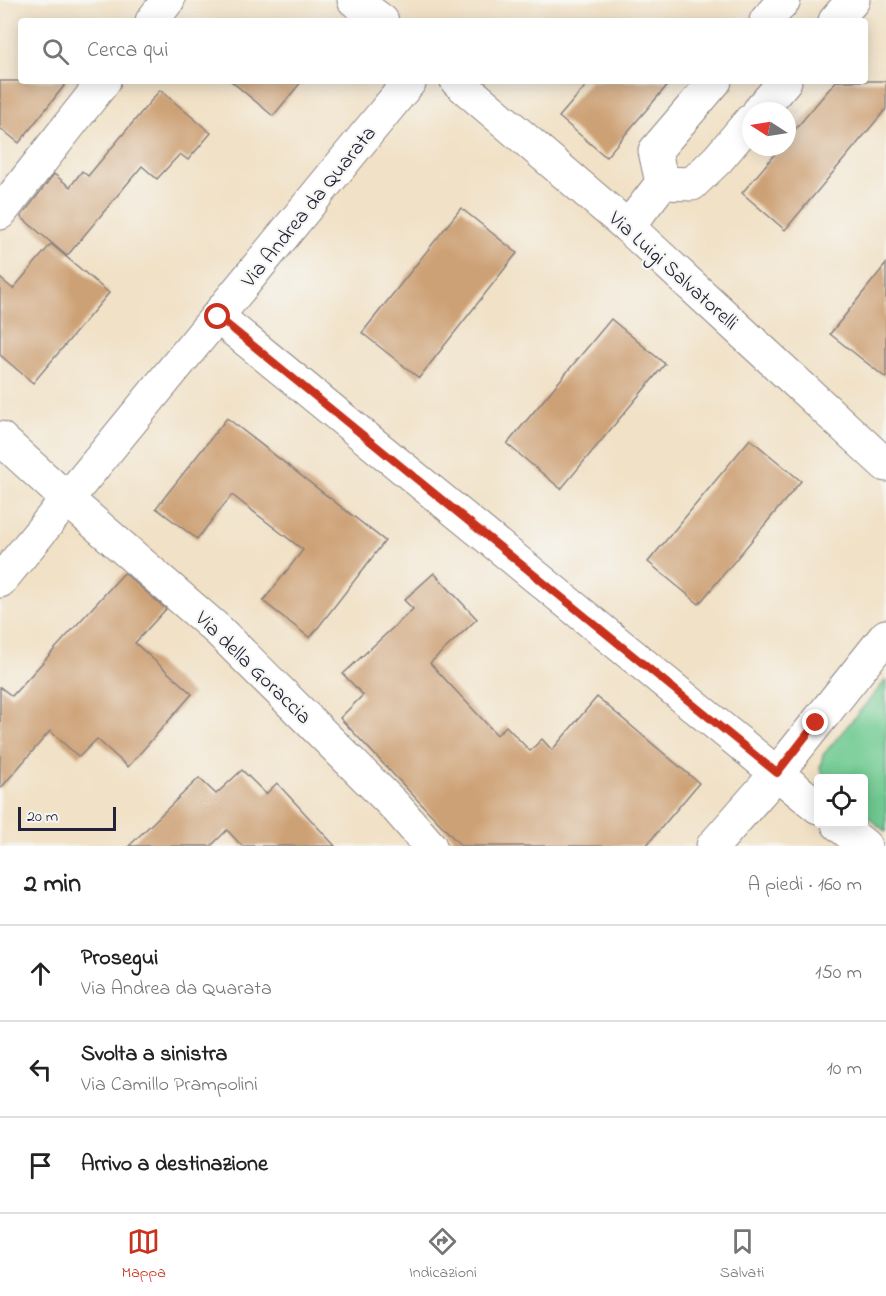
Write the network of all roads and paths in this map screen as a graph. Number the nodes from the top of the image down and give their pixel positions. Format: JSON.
{"nodes":[{"id":1,"x":168,"y":0,"type":"edge"},
{"id":2,"x":354,"y":0,"type":"edge"},
{"id":3,"x":784,"y":0,"type":"edge"},
{"id":4,"x":853,"y":0,"type":"edge"},
{"id":5,"x":154,"y":18,"type":"edge"},
{"id":6,"x":378,"y":18,"type":"edge"},
{"id":7,"x":769,"y":18,"type":"edge"},
{"id":8,"x":838,"y":18,"type":"edge"},
{"id":9,"x":102,"y":84,"type":"edge"},
{"id":10,"x":408,"y":84,"type":"edge"},
{"id":11,"x":461,"y":84,"type":"edge"},
{"id":12,"x":712,"y":84,"type":"edge"},
{"id":13,"x":742,"y":131,"type":"edge"},
{"id":14,"x":662,"y":183,"type":"junction"},
{"id":15,"x":0,"y":213,"type":"edge"},
{"id":16,"x":628,"y":227,"type":"junction"},
{"id":17,"x":218,"y":317,"type":"junction"},
{"id":18,"x":0,"y":438,"type":"edge"},
{"id":19,"x":886,"y":465,"type":"edge"},
{"id":20,"x":68,"y":500,"type":"junction"},
{"id":21,"x":0,"y":581,"type":"edge"},
{"id":22,"x":886,"y":636,"type":"edge"},
{"id":23,"x":777,"y":773,"type":"junction"},
{"id":24,"x":814,"y":803,"type":"edge"},
{"id":25,"x":843,"y":828,"type":"edge"},
{"id":26,"x":430,"y":846,"type":"edge"},
{"id":27,"x":713,"y":846,"type":"edge"},
{"id":28,"x":866,"y":846,"type":"edge"}],
"edges":[{"from":1,"to":5,"type":"street"},
{"from":2,"to":6,"type":"street"},
{"from":3,"to":7,"type":"street"},
{"from":4,"to":8,"type":"street"},
{"from":9,"to":15,"type":"street"},
{"from":10,"to":17,"type":"street","name":"Via Andrea da Quarata"},
{"from":11,"to":16,"type":"street","name":"Via Luigi Salvatorelli"},
{"from":12,"to":14,"type":"street"},
{"from":13,"to":14,"type":"street"},
{"from":14,"to":16,"type":"street"},
{"from":16,"to":19,"type":"street","name":"Via Luigi Salvatorelli"},
{"from":17,"to":20,"type":"street","name":"Via Andrea da Quarata"},
{"from":17,"to":23,"type":"street"},
{"from":18,"to":20,"type":"street","name":"Via della Goraccia"},
{"from":20,"to":21,"type":"street","name":"Via Andrea da Quarata"},
{"from":20,"to":26,"type":"street","name":"Via della Goraccia"},
{"from":22,"to":23,"type":"street"},
{"from":23,"to":24,"type":"street"},
{"from":23,"to":27,"type":"street"},
{"from":25,"to":28,"type":"street"}]}
